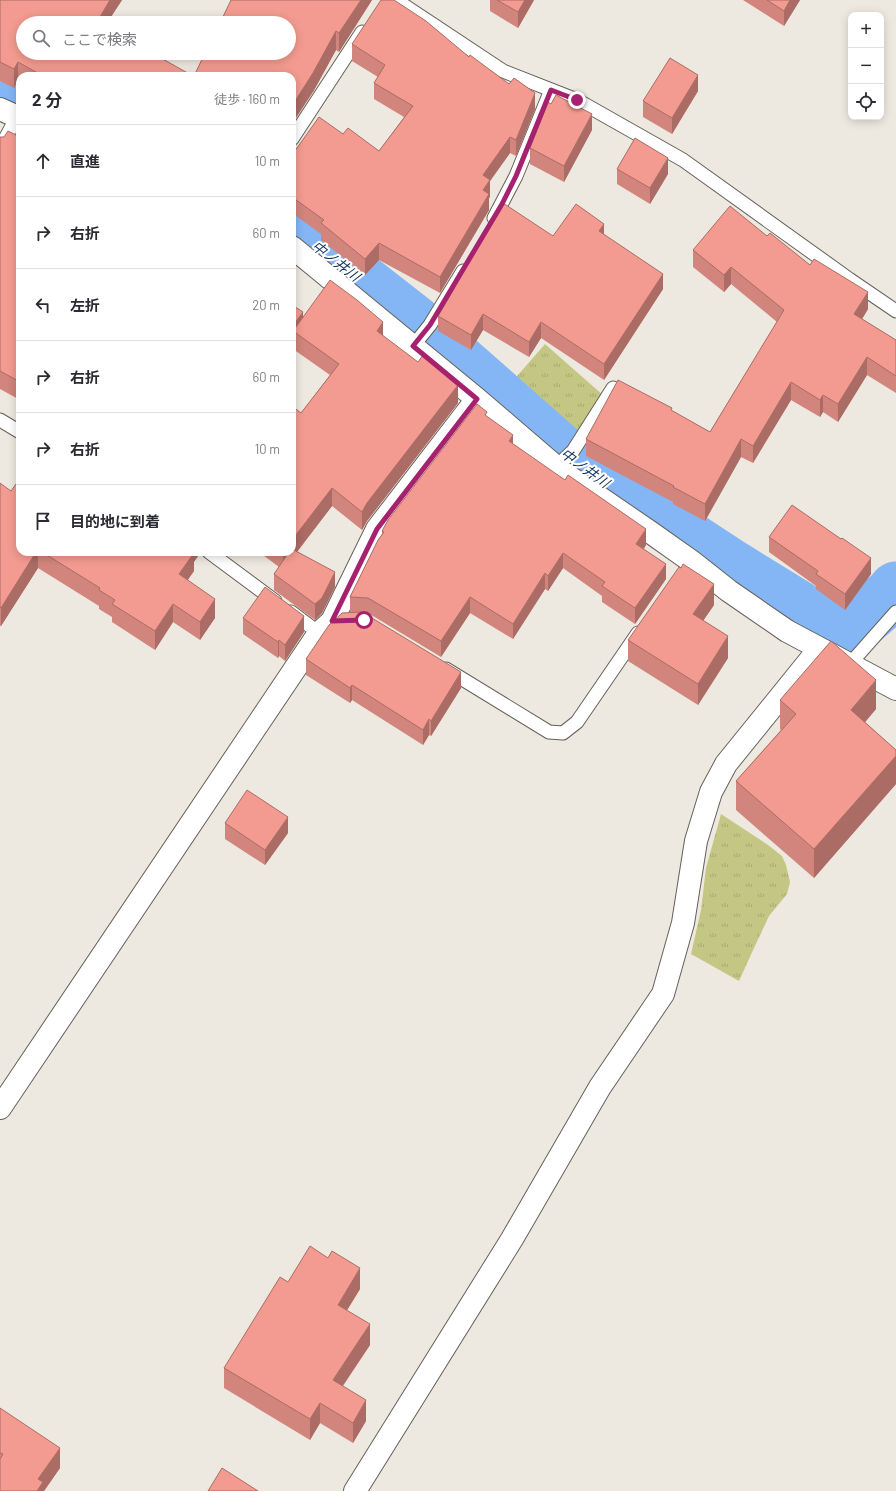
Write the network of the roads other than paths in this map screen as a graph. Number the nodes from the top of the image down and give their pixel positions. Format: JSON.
{"nodes":[{"id":1,"x":396,"y":0,"type":"edge"},
{"id":2,"x":369,"y":20,"type":"edge"},
{"id":3,"x":551,"y":90,"type":"junction"},
{"id":4,"x":12,"y":114,"type":"edge"},
{"id":5,"x":296,"y":133,"type":"edge"},
{"id":6,"x":0,"y":148,"type":"edge"},
{"id":7,"x":486,"y":231,"type":"edge"},
{"id":8,"x":296,"y":250,"type":"edge"},
{"id":9,"x":470,"y":258,"type":"edge"},
{"id":10,"x":896,"y":311,"type":"edge"},
{"id":11,"x":417,"y":342,"type":"junction"},
{"id":12,"x":614,"y":388,"type":"edge"},
{"id":13,"x":477,"y":399,"type":"junction"},
{"id":14,"x":0,"y":420,"type":"edge"},
{"id":15,"x":16,"y":430,"type":"edge"},
{"id":16,"x":558,"y":465,"type":"junction"},
{"id":17,"x":216,"y":556,"type":"edge"},
{"id":18,"x":896,"y":612,"type":"edge"},
{"id":19,"x":645,"y":623,"type":"edge"},
{"id":20,"x":332,"y":625,"type":"junction"},
{"id":21,"x":818,"y":649,"type":"junction"},
{"id":22,"x":437,"y":664,"type":"edge"},
{"id":23,"x":849,"y":665,"type":"junction"},
{"id":24,"x":896,"y":689,"type":"edge"},
{"id":25,"x":0,"y":1108,"type":"edge"},
{"id":26,"x":355,"y":1491,"type":"edge"}],
"edges":[{"from":1,"to":3,"type":"lane"},
{"from":2,"to":5,"type":"lane"},
{"from":3,"to":7,"type":"lane"},
{"from":3,"to":10,"type":"lane"},
{"from":4,"to":6,"type":"lane"},
{"from":8,"to":11,"type":"street"},
{"from":9,"to":11,"type":"lane"},
{"from":11,"to":13,"type":"street"},
{"from":12,"to":16,"type":"lane"},
{"from":13,"to":16,"type":"street"},
{"from":13,"to":20,"type":"street"},
{"from":14,"to":15,"type":"lane"},
{"from":16,"to":21,"type":"street"},
{"from":17,"to":20,"type":"lane"},
{"from":18,"to":23,"type":"lane"},
{"from":19,"to":22,"type":"lane"},
{"from":20,"to":25,"type":"street"},
{"from":21,"to":23,"type":"street"},
{"from":21,"to":26,"type":"street"},
{"from":23,"to":24,"type":"street"}]}
